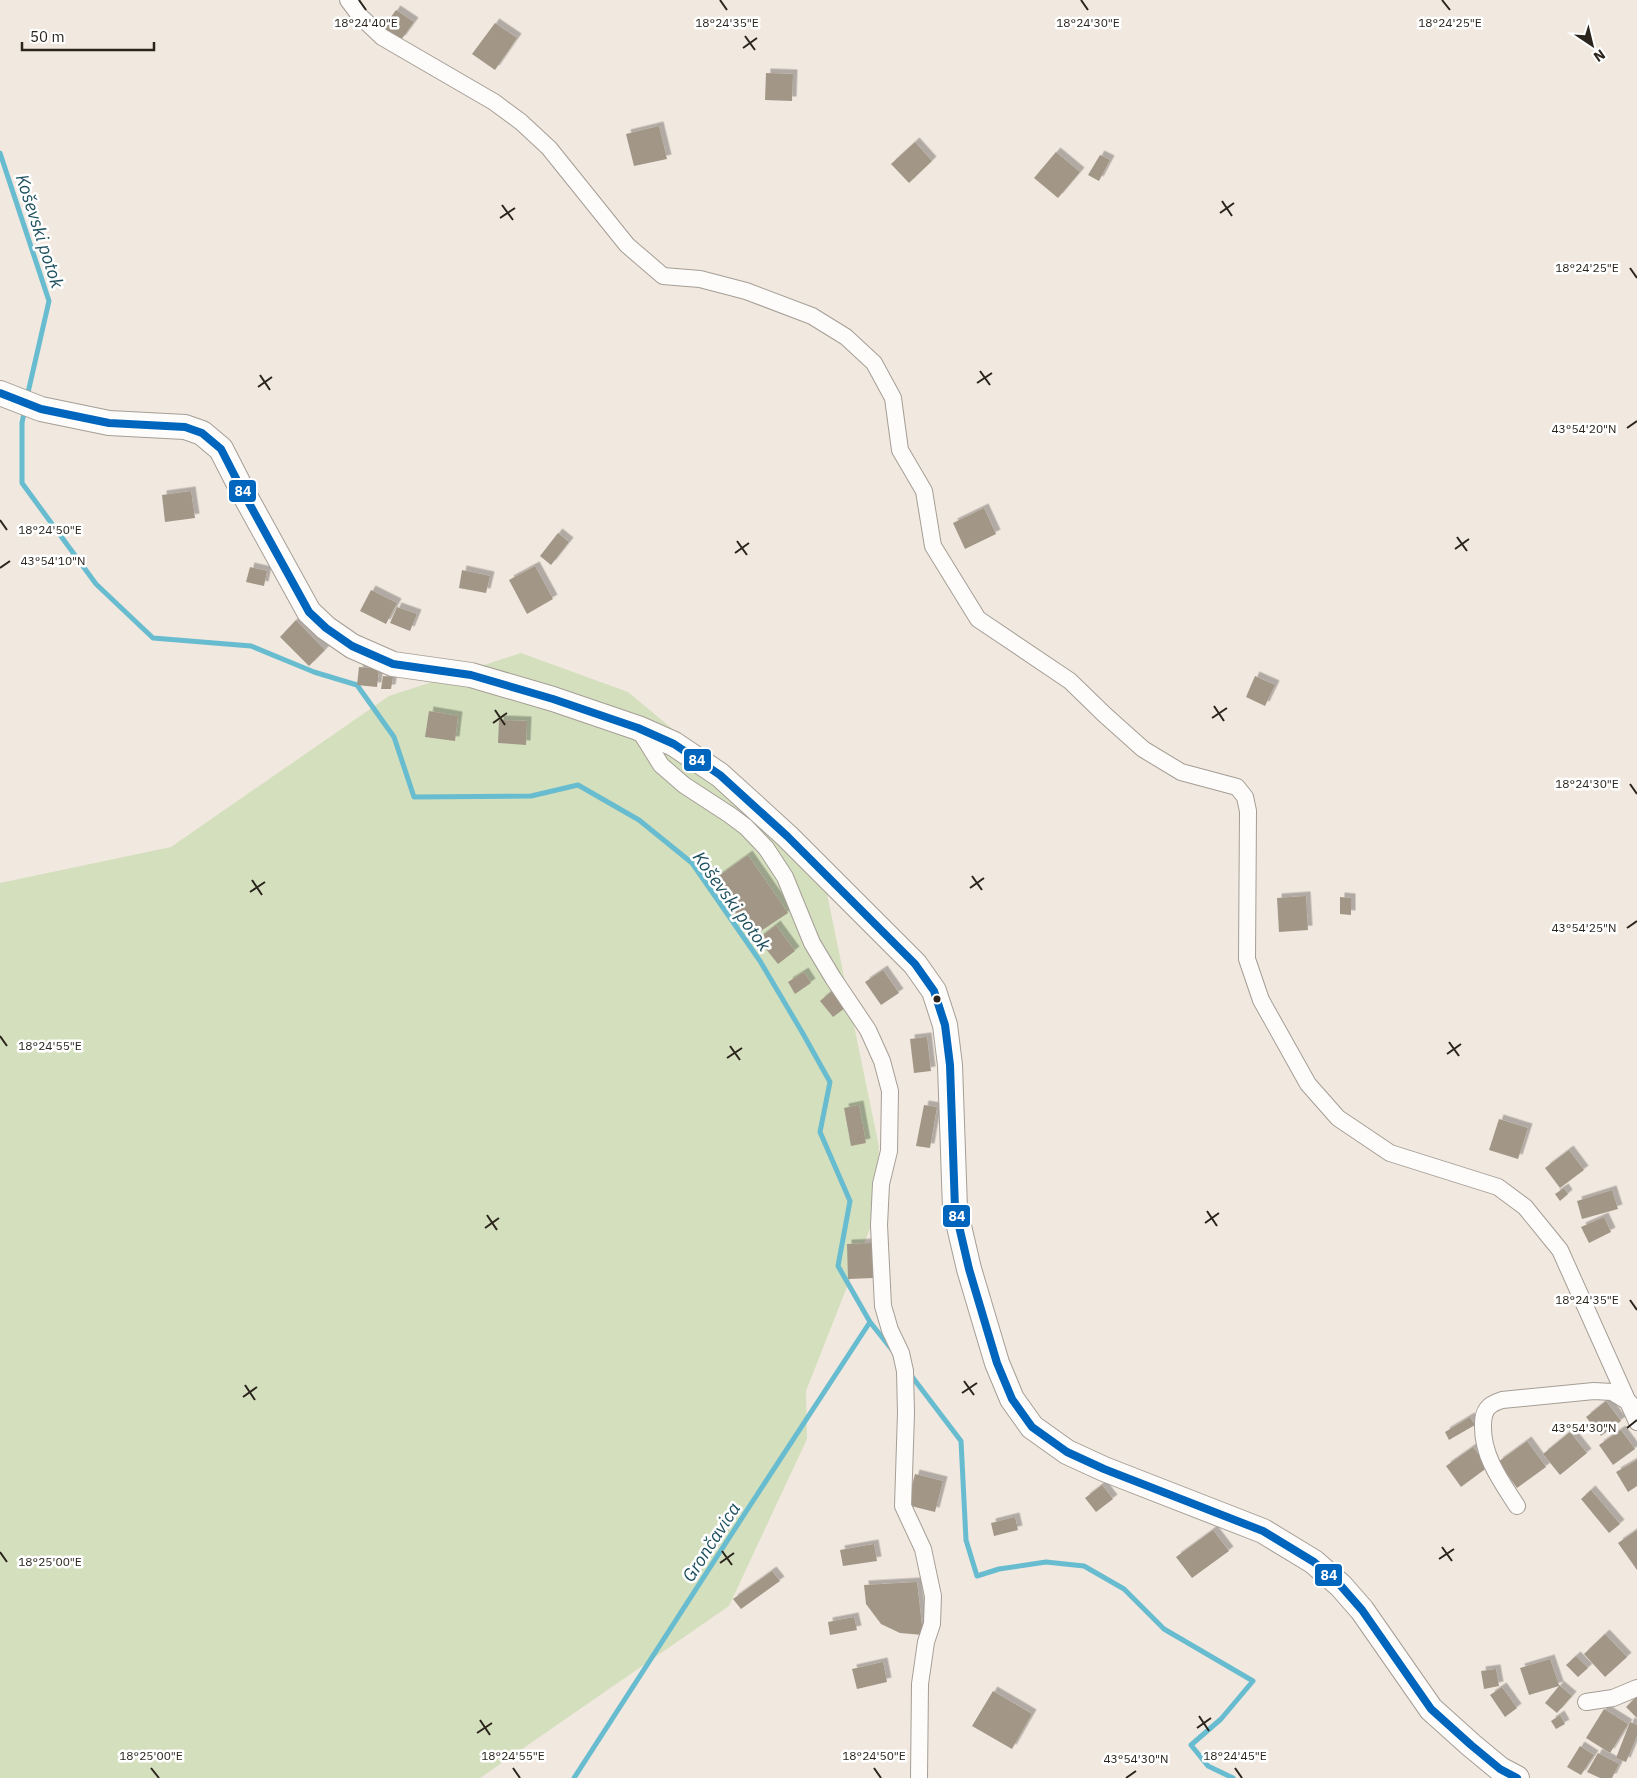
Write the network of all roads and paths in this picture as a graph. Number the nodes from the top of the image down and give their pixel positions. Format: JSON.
{"nodes":[{"id":1,"x":348,"y":0,"type":"edge"},
{"id":2,"x":7,"y":396,"type":"edge"},
{"id":3,"x":638,"y":728,"type":"junction"},
{"id":4,"x":1633,"y":1402,"type":"edge"},
{"id":5,"x":1637,"y":1422,"type":"edge"},
{"id":6,"x":1517,"y":1506,"type":"dead end"},
{"id":7,"x":1637,"y":1688,"type":"edge"},
{"id":8,"x":1586,"y":1702,"type":"dead end"},
{"id":9,"x":919,"y":1778,"type":"edge"},
{"id":10,"x":1516,"y":1778,"type":"edge"}],
"edges":[{"from":1,"to":4,"type":"street"},
{"from":2,"to":3,"type":"street"},
{"from":3,"to":9,"type":"street"},
{"from":3,"to":10,"type":"street"},
{"from":4,"to":5,"type":"street"},
{"from":4,"to":6,"type":"street"},
{"from":7,"to":8,"type":"street"}]}
